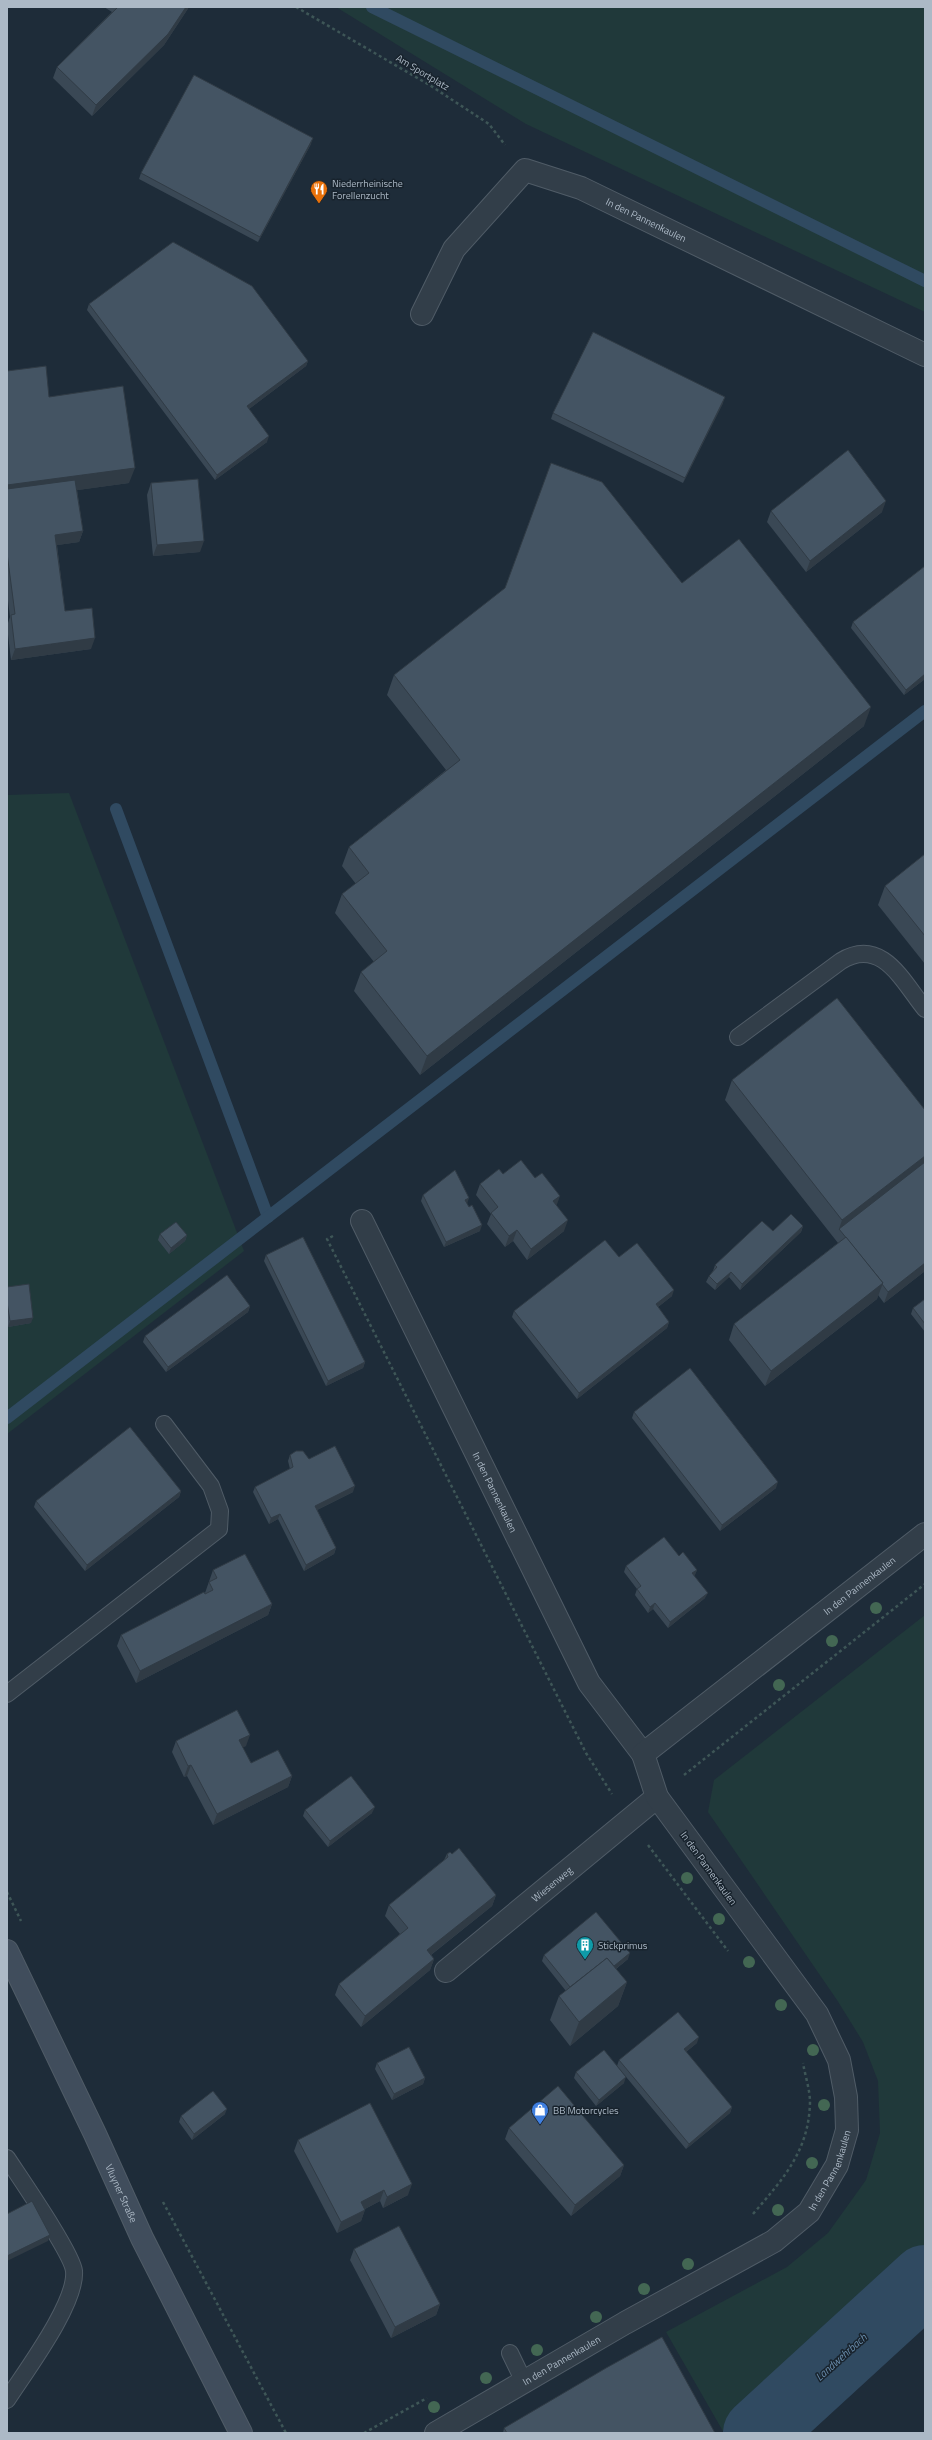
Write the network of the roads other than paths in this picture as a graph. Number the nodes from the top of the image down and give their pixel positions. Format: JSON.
{"nodes":[{"id":1,"x":422,"y":314,"type":"dead end"},
{"id":2,"x":925,"y":355,"type":"edge"},
{"id":3,"x":925,"y":1009,"type":"edge"},
{"id":4,"x":738,"y":1037,"type":"dead end"},
{"id":5,"x":362,"y":1221,"type":"road end"},
{"id":6,"x":164,"y":1424,"type":"dead end"},
{"id":7,"x":925,"y":1534,"type":"edge"},
{"id":8,"x":7,"y":1694,"type":"edge"},
{"id":9,"x":643,"y":1754,"type":"junction"},
{"id":10,"x":657,"y":1797,"type":"junction"},
{"id":11,"x":7,"y":1951,"type":"edge"},
{"id":12,"x":446,"y":1971,"type":"dead end"},
{"id":13,"x":14,"y":1980,"type":"edge"},
{"id":14,"x":7,"y":2158,"type":"edge"},
{"id":15,"x":510,"y":2353,"type":"dead end"},
{"id":16,"x":524,"y":2382,"type":"junction"},
{"id":17,"x":7,"y":2400,"type":"edge"},
{"id":18,"x":240,"y":2433,"type":"edge"},
{"id":19,"x":436,"y":2433,"type":"edge"}],
"edges":[{"from":1,"to":2,"type":"street","name":"In den Pannenkaulen"},
{"from":3,"to":4,"type":"lane"},
{"from":5,"to":9,"type":"street","name":"In den Pannenkaulen"},
{"from":6,"to":8,"type":"lane"},
{"from":7,"to":9,"type":"street","name":"In den Pannenkaulen"},
{"from":9,"to":10,"type":"street","name":"In den Pannenkaulen"},
{"from":10,"to":12,"type":"street","name":"Wiesenweg"},
{"from":10,"to":16,"type":"street","name":"In den Pannenkaulen"},
{"from":11,"to":13,"type":"main road","name":"Vluyner Straße"},
{"from":13,"to":18,"type":"main road","name":"Vluyner Straße"},
{"from":14,"to":17,"type":"lane"},
{"from":15,"to":16,"type":"lane"},
{"from":16,"to":19,"type":"street","name":"In den Pannenkaulen"}]}
